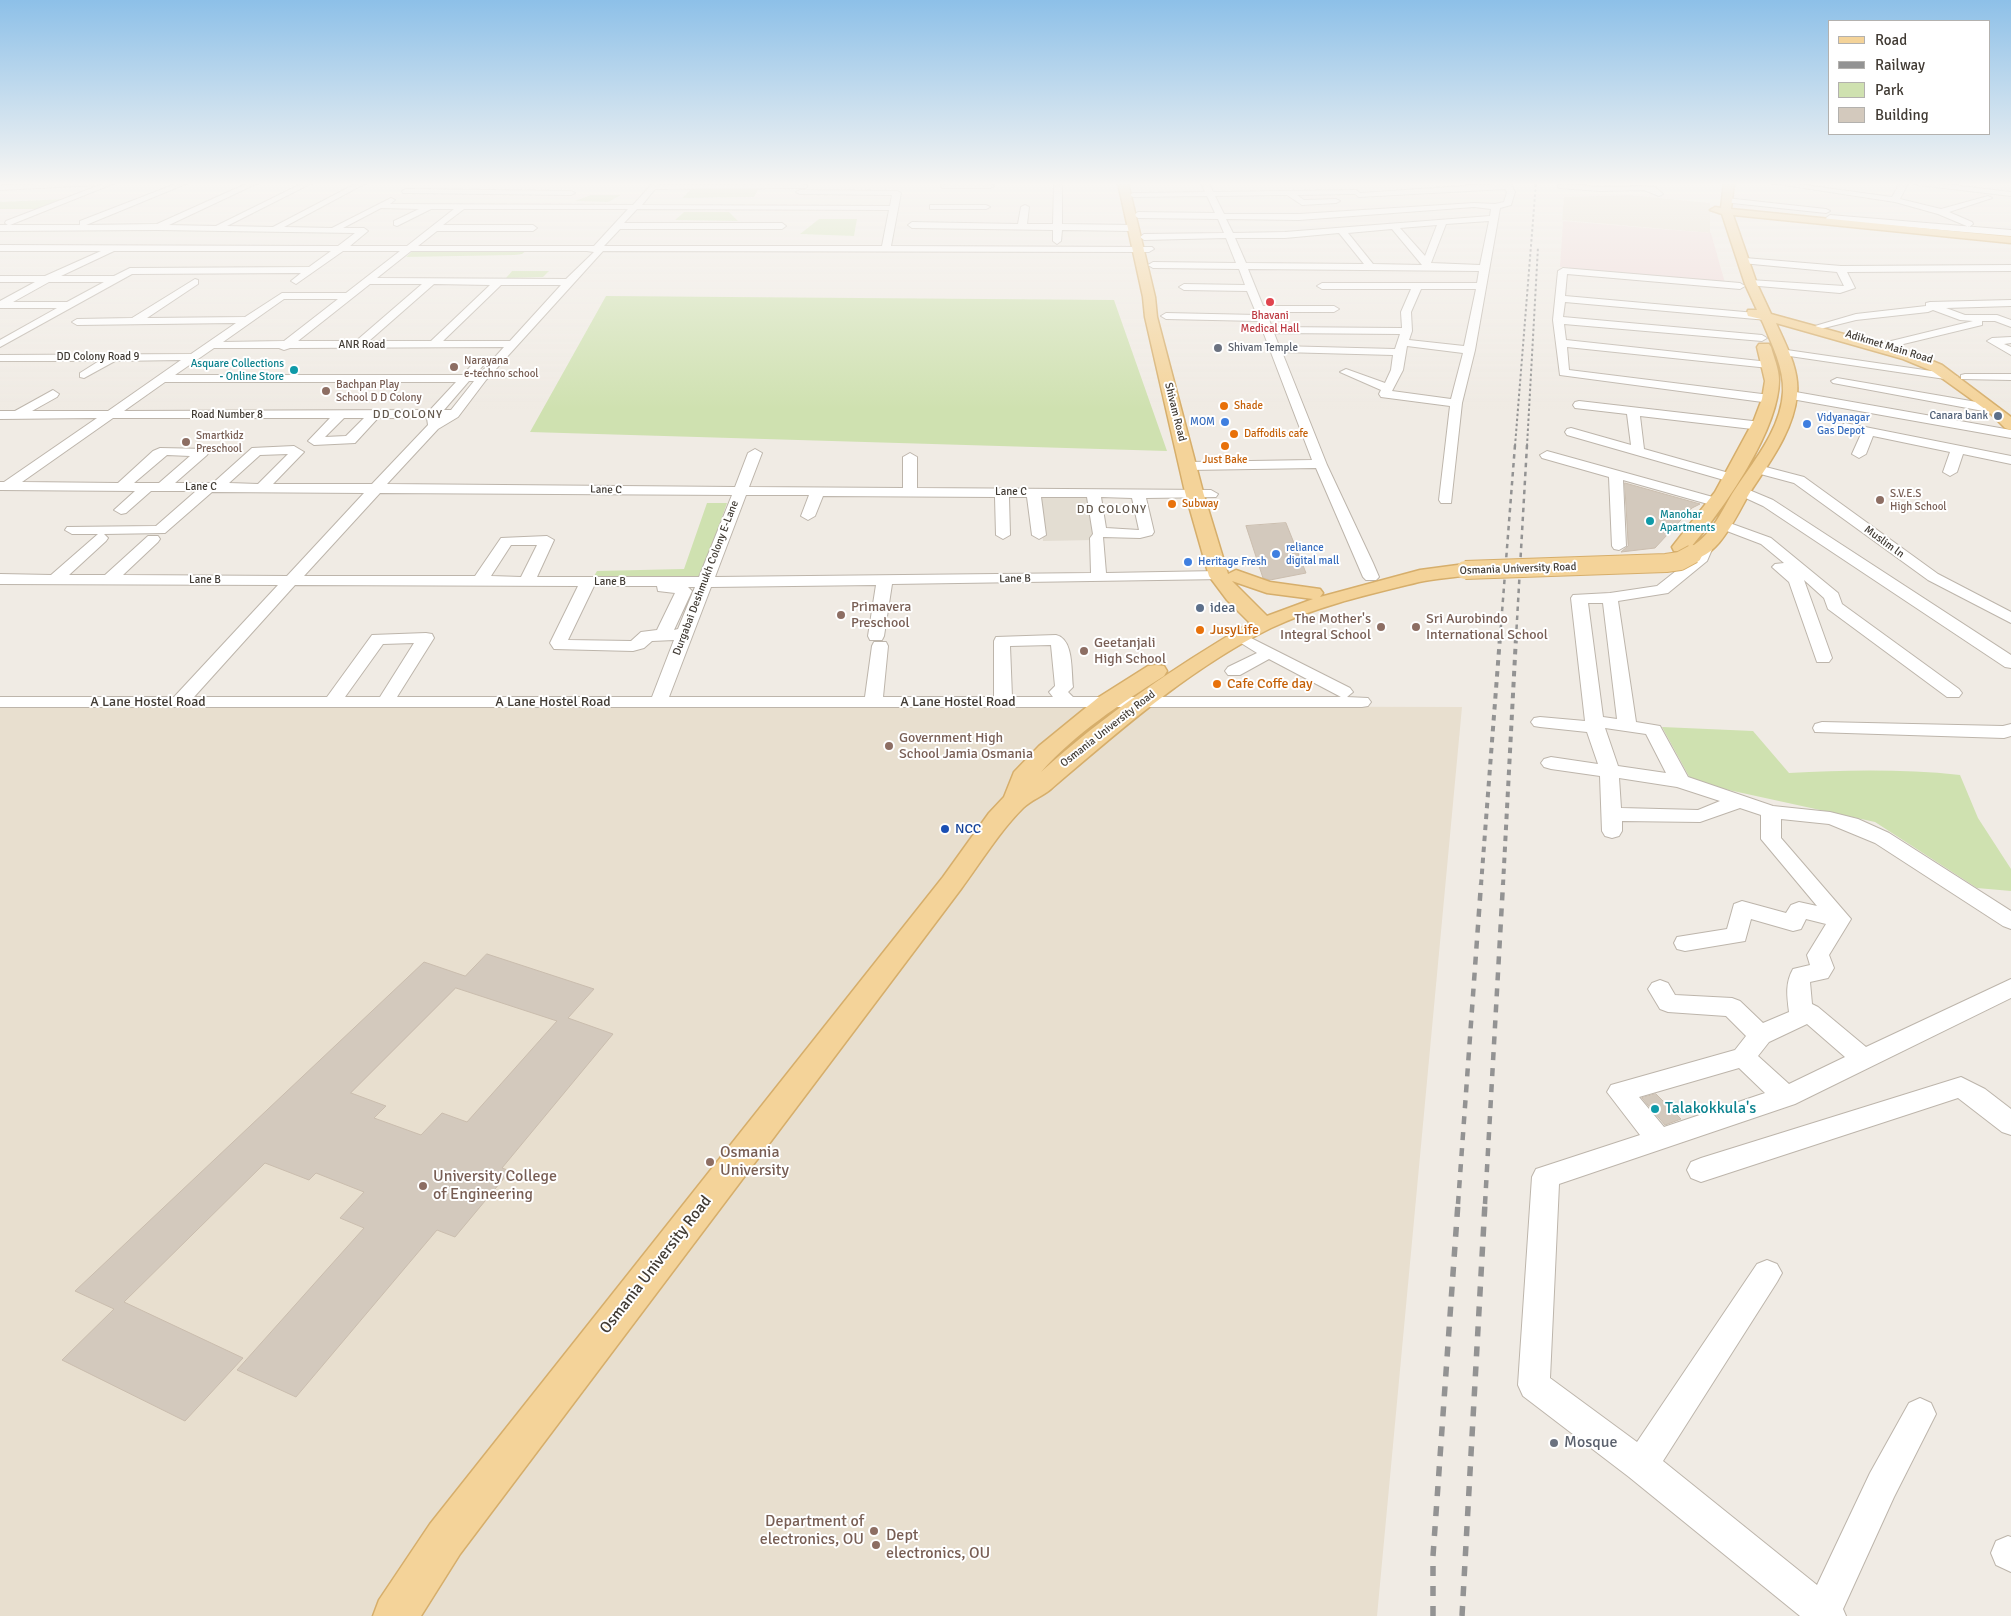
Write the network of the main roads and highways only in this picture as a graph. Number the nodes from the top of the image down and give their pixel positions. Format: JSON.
{"nodes":[{"id":1,"x":1143,"y":258,"type":"edge"},
{"id":2,"x":1150,"y":258,"type":"edge"},
{"id":3,"x":1744,"y":258,"type":"edge"},
{"id":4,"x":1760,"y":317,"type":"junction"},
{"id":5,"x":1819,"y":328,"type":"junction"},
{"id":6,"x":1958,"y":377,"type":"junction"},
{"id":7,"x":1183,"y":384,"type":"dead end"},
{"id":8,"x":2011,"y":414,"type":"edge"},
{"id":9,"x":2011,"y":425,"type":"edge"},
{"id":10,"x":1201,"y":448,"type":"dead end"},
{"id":11,"x":1203,"y":493,"type":"junction"},
{"id":12,"x":1217,"y":512,"type":"dead end"},
{"id":13,"x":1693,"y":549,"type":"junction"},
{"id":14,"x":1229,"y":570,"type":"junction"},
{"id":15,"x":1383,"y":578,"type":"junction"},
{"id":16,"x":1312,"y":593,"type":"junction"},
{"id":17,"x":1265,"y":613,"type":"junction"},
{"id":18,"x":1016,"y":800,"type":"junction"},
{"id":19,"x":395,"y":1616,"type":"edge"}],
"edges":[{"from":1,"to":11,"type":"main road","name":"Shivam Road"},
{"from":2,"to":7,"type":"main road","name":"Shivam Road"},
{"from":3,"to":4,"type":"main road","name":"Osmania University Road"},
{"from":4,"to":5,"type":"main road"},
{"from":4,"to":5,"type":"main road"},
{"from":4,"to":13,"type":"main road","name":"Osmania University Road"},
{"from":4,"to":13,"type":"main road","name":"Osmania University Road"},
{"from":5,"to":6,"type":"main road","name":"Adikmet Main Road"},
{"from":5,"to":6,"type":"main road","name":"Adikmet Main Road"},
{"from":6,"to":8,"type":"main road","name":"Adikmet Main Road"},
{"from":6,"to":9,"type":"main road","name":"Adikmet Main Road"},
{"from":10,"to":11,"type":"main road","name":"Shivam Road"},
{"from":11,"to":12,"type":"main road","name":"Shivam Road"},
{"from":11,"to":14,"type":"main road","name":"Shivam Road"},
{"from":13,"to":15,"type":"main road","name":"Osmania University Road","bridge":true},
{"from":14,"to":16,"type":"main road"},
{"from":14,"to":17,"type":"main road","name":"Shivam Road"},
{"from":15,"to":16,"type":"main road","name":"Osmania University Road"},
{"from":15,"to":17,"type":"main road","name":"Osmania University Road"},
{"from":16,"to":17,"type":"main road","name":"Osmania University Road"},
{"from":17,"to":18,"type":"main road","name":"Osmania University Road"},
{"from":17,"to":18,"type":"main road","name":"Osmania University Road"},
{"from":18,"to":19,"type":"main road","name":"Osmania University Road"}]}
